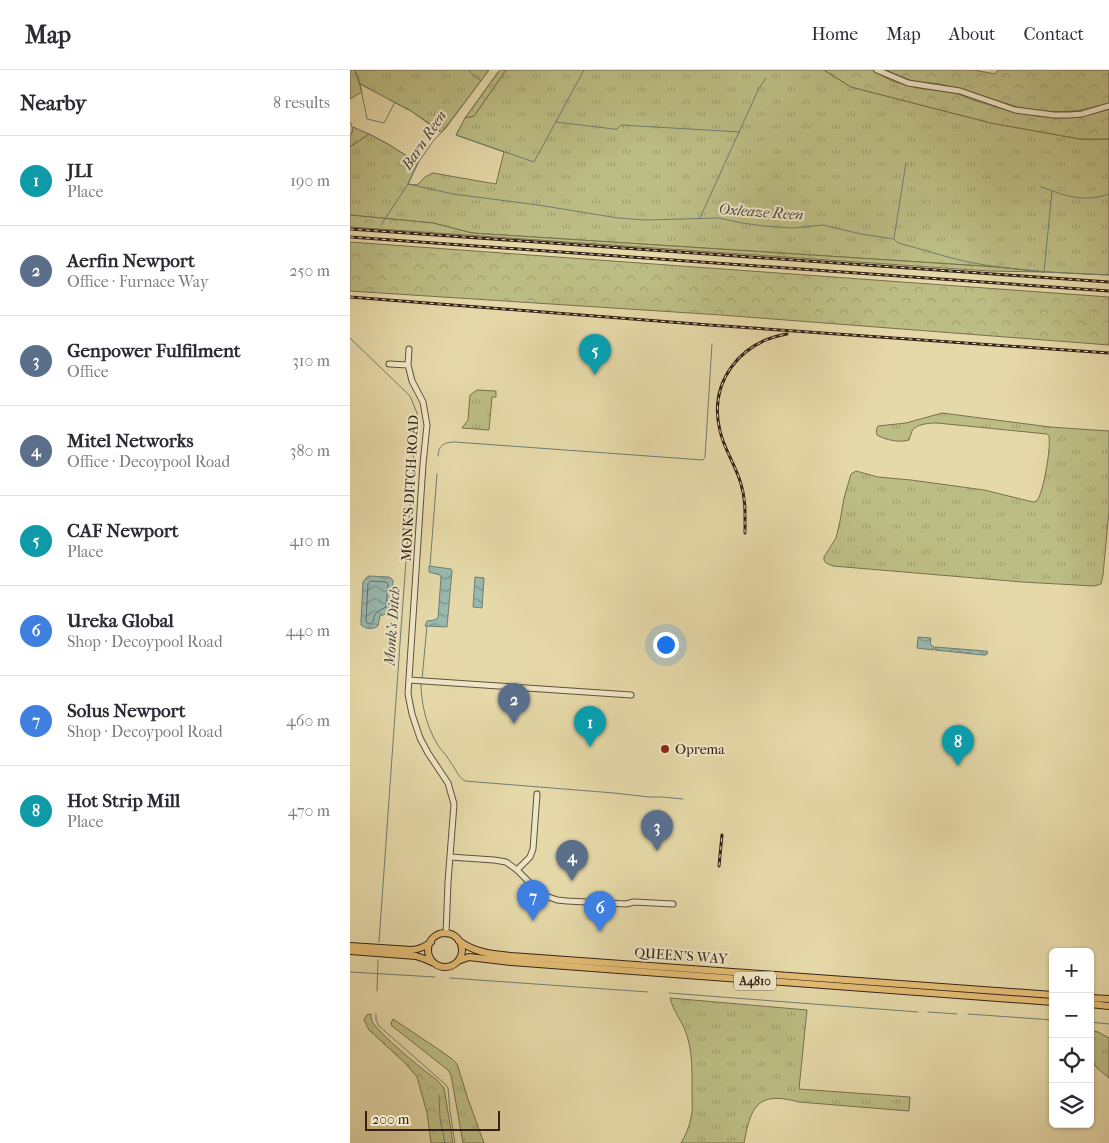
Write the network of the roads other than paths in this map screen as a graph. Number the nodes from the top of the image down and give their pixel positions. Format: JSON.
{"nodes":[{"id":1,"x":877,"y":70,"type":"edge"},
{"id":2,"x":1109,"y":106,"type":"edge"},
{"id":3,"x":409,"y":349,"type":"dead end"},
{"id":4,"x":389,"y":364,"type":"dead end"},
{"id":5,"x":408,"y":365,"type":"junction"},
{"id":6,"x":409,"y":680,"type":"junction"},
{"id":7,"x":631,"y":695,"type":"dead end"},
{"id":8,"x":537,"y":794,"type":"dead end"},
{"id":9,"x":450,"y":857,"type":"junction"},
{"id":10,"x":517,"y":870,"type":"junction"},
{"id":11,"x":673,"y":904,"type":"dead end"},
{"id":12,"x":446,"y":934,"type":"junction"},
{"id":13,"x":459,"y":941,"type":"junction"},
{"id":14,"x":431,"y":942,"type":"junction"},
{"id":15,"x":350,"y":946,"type":"edge"},
{"id":16,"x":350,"y":951,"type":"edge"},
{"id":17,"x":458,"y":961,"type":"junction"},
{"id":18,"x":435,"y":964,"type":"junction"},
{"id":19,"x":1049,"y":995,"type":"edge"},
{"id":20,"x":1094,"y":998,"type":"edge"},
{"id":21,"x":1109,"y":999,"type":"edge"},
{"id":22,"x":1049,"y":1002,"type":"edge"},
{"id":23,"x":1094,"y":1004,"type":"edge"},
{"id":24,"x":1109,"y":1006,"type":"edge"}],
"edges":[{"from":1,"to":2,"type":"street"},
{"from":3,"to":5,"type":"street","name":"MONK'S DITCH ROAD"},
{"from":4,"to":5,"type":"street"},
{"from":5,"to":6,"type":"street","name":"MONK'S DITCH ROAD"},
{"from":6,"to":7,"type":"street"},
{"from":6,"to":9,"type":"street","name":"MONK'S DITCH ROAD"},
{"from":8,"to":10,"type":"street"},
{"from":9,"to":10,"type":"street"},
{"from":9,"to":12,"type":"street","name":"MONK'S DITCH ROAD"},
{"from":10,"to":11,"type":"street"},
{"from":12,"to":13,"type":"main road","name":"QUEEN'S WAY","number":"A4810"},
{"from":12,"to":14,"type":"main road"},
{"from":13,"to":17,"type":"main road"},
{"from":13,"to":19,"type":"main road","name":"QUEEN'S WAY","number":"A4810"},
{"from":14,"to":15,"type":"main road"},
{"from":14,"to":18,"type":"main road"},
{"from":16,"to":18,"type":"main road","name":"QUEEN'S WAY","number":"A4810"},
{"from":17,"to":18,"type":"main road","name":"QUEEN'S WAY","number":"A4810"},
{"from":17,"to":22,"type":"main road","name":"QUEEN'S WAY","number":"A4810"},
{"from":20,"to":21,"type":"main road"},
{"from":23,"to":24,"type":"main road"}]}
